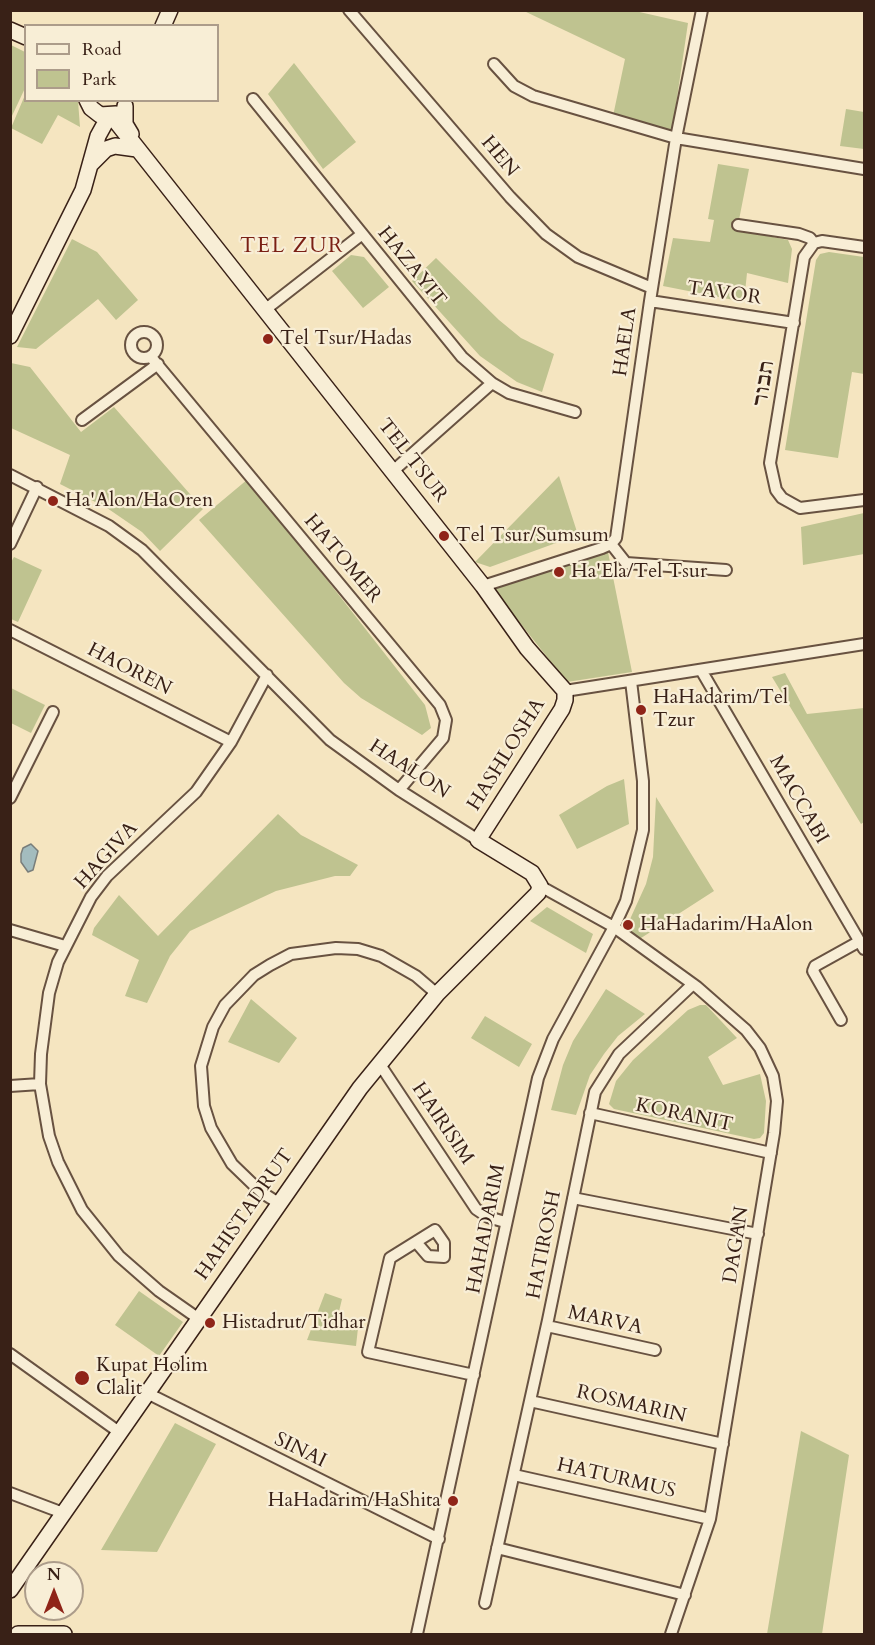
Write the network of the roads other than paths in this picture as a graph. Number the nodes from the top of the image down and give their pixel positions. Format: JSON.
{"nodes":[{"id":1,"x":170,"y":10,"type":"edge"},
{"id":2,"x":348,"y":10,"type":"edge"},
{"id":3,"x":702,"y":10,"type":"edge"},
{"id":4,"x":164,"y":24,"type":"edge"},
{"id":5,"x":10,"y":30,"type":"edge"},
{"id":6,"x":24,"y":36,"type":"edge"},
{"id":7,"x":494,"y":64,"type":"dead end"},
{"id":8,"x":253,"y":99,"type":"dead end"},
{"id":9,"x":126,"y":103,"type":"edge"},
{"id":10,"x":89,"y":104,"type":"edge"},
{"id":11,"x":110,"y":116,"type":"junction"},
{"id":12,"x":676,"y":138,"type":"junction"},
{"id":13,"x":137,"y":149,"type":"junction"},
{"id":14,"x":93,"y":157,"type":"junction"},
{"id":15,"x":147,"y":162,"type":"junction"},
{"id":16,"x":864,"y":169,"type":"edge"},
{"id":17,"x":738,"y":225,"type":"dead end"},
{"id":18,"x":361,"y":235,"type":"junction"},
{"id":19,"x":814,"y":243,"type":"junction"},
{"id":20,"x":864,"y":247,"type":"edge"},
{"id":21,"x":652,"y":288,"type":"junction"},
{"id":22,"x":650,"y":302,"type":"junction"},
{"id":23,"x":266,"y":309,"type":"junction"},
{"id":24,"x":794,"y":323,"type":"junction"},
{"id":25,"x":10,"y":336,"type":"edge"},
{"id":26,"x":492,"y":383,"type":"junction"},
{"id":27,"x":575,"y":412,"type":"dead end"},
{"id":28,"x":82,"y":420,"type":"dead end"},
{"id":29,"x":393,"y":471,"type":"junction"},
{"id":30,"x":10,"y":475,"type":"edge"},
{"id":31,"x":37,"y":487,"type":"junction"},
{"id":32,"x":864,"y":500,"type":"edge"},
{"id":33,"x":10,"y":544,"type":"edge"},
{"id":34,"x":611,"y":544,"type":"junction"},
{"id":35,"x":726,"y":570,"type":"dead end"},
{"id":36,"x":483,"y":586,"type":"junction"},
{"id":37,"x":10,"y":630,"type":"edge"},
{"id":38,"x":864,"y":644,"type":"edge"},
{"id":39,"x":701,"y":670,"type":"junction"},
{"id":40,"x":267,"y":675,"type":"junction"},
{"id":41,"x":631,"y":681,"type":"junction"},
{"id":42,"x":565,"y":692,"type":"junction"},
{"id":43,"x":54,"y":712,"type":"dead end"},
{"id":44,"x":231,"y":742,"type":"junction"},
{"id":45,"x":399,"y":790,"type":"junction"},
{"id":46,"x":10,"y":798,"type":"edge"},
{"id":47,"x":478,"y":840,"type":"junction"},
{"id":48,"x":540,"y":886,"type":"junction"},
{"id":49,"x":614,"y":927,"type":"junction"},
{"id":50,"x":10,"y":930,"type":"edge"},
{"id":51,"x":65,"y":945,"type":"junction"},
{"id":52,"x":862,"y":945,"type":"edge"},
{"id":53,"x":693,"y":984,"type":"junction"},
{"id":54,"x":437,"y":994,"type":"junction"},
{"id":55,"x":841,"y":1020,"type":"dead end"},
{"id":56,"x":379,"y":1063,"type":"junction"},
{"id":57,"x":40,"y":1084,"type":"junction"},
{"id":58,"x":10,"y":1086,"type":"edge"},
{"id":59,"x":590,"y":1113,"type":"junction"},
{"id":60,"x":771,"y":1153,"type":"junction"},
{"id":61,"x":573,"y":1198,"type":"junction"},
{"id":62,"x":280,"y":1204,"type":"junction"},
{"id":63,"x":505,"y":1222,"type":"junction"},
{"id":64,"x":758,"y":1234,"type":"junction"},
{"id":65,"x":416,"y":1242,"type":"dead end"},
{"id":66,"x":199,"y":1319,"type":"junction"},
{"id":67,"x":547,"y":1326,"type":"junction"},
{"id":68,"x":655,"y":1350,"type":"dead end"},
{"id":69,"x":10,"y":1354,"type":"edge"},
{"id":70,"x":474,"y":1375,"type":"junction"},
{"id":71,"x":147,"y":1393,"type":"junction"},
{"id":72,"x":530,"y":1401,"type":"junction"},
{"id":73,"x":119,"y":1432,"type":"junction"},
{"id":74,"x":723,"y":1444,"type":"junction"},
{"id":75,"x":514,"y":1475,"type":"junction"},
{"id":76,"x":10,"y":1493,"type":"edge"},
{"id":77,"x":63,"y":1513,"type":"junction"},
{"id":78,"x":710,"y":1519,"type":"junction"},
{"id":79,"x":439,"y":1539,"type":"junction"},
{"id":80,"x":498,"y":1548,"type":"junction"},
{"id":81,"x":10,"y":1590,"type":"edge"},
{"id":82,"x":686,"y":1595,"type":"junction"},
{"id":83,"x":485,"y":1603,"type":"dead end"},
{"id":84,"x":10,"y":1630,"type":"edge"},
{"id":85,"x":19,"y":1634,"type":"edge"},
{"id":86,"x":64,"y":1635,"type":"edge"},
{"id":87,"x":417,"y":1635,"type":"edge"},
{"id":88,"x":671,"y":1635,"type":"edge"}],
"edges":[{"from":1,"to":4,"type":"street"},
{"from":2,"to":21,"type":"street","name":"HEN"},
{"from":3,"to":12,"type":"street","name":"HAELA"},
{"from":5,"to":6,"type":"street"},
{"from":7,"to":12,"type":"street"},
{"from":8,"to":18,"type":"street","name":"HAZAYIT"},
{"from":9,"to":11,"type":"street"},
{"from":9,"to":15,"type":"street","name":"TEL TSUR"},
{"from":10,"to":11,"type":"street"},
{"from":10,"to":14,"type":"street"},
{"from":11,"to":13,"type":"street","name":"TEL TSUR"},
{"from":11,"to":14,"type":"street"},
{"from":12,"to":16,"type":"street"},
{"from":12,"to":21,"type":"street","name":"HAELA"},
{"from":13,"to":14,"type":"street"},
{"from":13,"to":15,"type":"street","name":"TEL TSUR"},
{"from":14,"to":25,"type":"street"},
{"from":15,"to":23,"type":"street","name":"TEL TSUR"},
{"from":17,"to":19,"type":"street"},
{"from":18,"to":23,"type":"street"},
{"from":18,"to":26,"type":"street","name":"HAZAYIT"},
{"from":19,"to":20,"type":"street"},
{"from":19,"to":24,"type":"street","name":"תבור"},
{"from":21,"to":22,"type":"street","name":"HAELA"},
{"from":22,"to":24,"type":"street","name":"TAVOR"},
{"from":22,"to":34,"type":"street","name":"HAELA"},
{"from":23,"to":29,"type":"street","name":"TEL TSUR"},
{"from":24,"to":32,"type":"street","name":"תבור"},
{"from":26,"to":27,"type":"street","name":"HAZAYIT"},
{"from":26,"to":29,"type":"street"},
{"from":28,"to":45,"type":"street","name":"HATOMER"},
{"from":29,"to":36,"type":"street","name":"TEL TSUR"},
{"from":30,"to":31,"type":"street","name":"HAALON"},
{"from":31,"to":33,"type":"street"},
{"from":31,"to":40,"type":"street","name":"HAALON"},
{"from":34,"to":35,"type":"street"},
{"from":34,"to":36,"type":"street"},
{"from":36,"to":42,"type":"street","name":"TEL TSUR"},
{"from":37,"to":44,"type":"street","name":"HAOREN"},
{"from":38,"to":39,"type":"street"},
{"from":39,"to":41,"type":"street"},
{"from":39,"to":52,"type":"street","name":"MACCABI"},
{"from":40,"to":44,"type":"street","name":"HAGIVA"},
{"from":40,"to":45,"type":"street","name":"HAALON"},
{"from":41,"to":42,"type":"street"},
{"from":41,"to":49,"type":"street","name":"HAHADARIM"},
{"from":42,"to":47,"type":"street","name":"HASHLOSHA"},
{"from":43,"to":46,"type":"street"},
{"from":44,"to":51,"type":"street","name":"HAGIVA"},
{"from":45,"to":47,"type":"street","name":"HAALON"},
{"from":47,"to":48,"type":"street","name":"HAALON"},
{"from":48,"to":49,"type":"street"},
{"from":48,"to":54,"type":"street","name":"HAHISTADRUT"},
{"from":49,"to":53,"type":"street","name":"DAGAN"},
{"from":49,"to":63,"type":"street","name":"HAHADARIM"},
{"from":50,"to":51,"type":"street"},
{"from":51,"to":57,"type":"street","name":"HAGIVA"},
{"from":52,"to":55,"type":"street"},
{"from":53,"to":59,"type":"street","name":"HATIROSH"},
{"from":53,"to":60,"type":"street","name":"DAGAN"},
{"from":54,"to":56,"type":"street","name":"HAHISTADRUT"},
{"from":54,"to":62,"type":"street"},
{"from":56,"to":62,"type":"street","name":"HAHISTADRUT"},
{"from":56,"to":63,"type":"street","name":"HAIRISIM"},
{"from":57,"to":58,"type":"street"},
{"from":57,"to":66,"type":"street","name":"HAGIVA"},
{"from":59,"to":60,"type":"street","name":"KORANIT"},
{"from":59,"to":61,"type":"street","name":"HATIROSH"},
{"from":60,"to":64,"type":"street","name":"DAGAN"},
{"from":61,"to":64,"type":"street"},
{"from":61,"to":67,"type":"street","name":"HATIROSH"},
{"from":62,"to":66,"type":"street","name":"HAHISTADRUT"},
{"from":63,"to":70,"type":"street","name":"HAHADARIM"},
{"from":64,"to":74,"type":"street","name":"DAGAN"},
{"from":65,"to":70,"type":"street"},
{"from":66,"to":71,"type":"street","name":"HAHISTADRUT"},
{"from":67,"to":68,"type":"street","name":"MARVA"},
{"from":67,"to":72,"type":"street","name":"HATIROSH"},
{"from":69,"to":73,"type":"street"},
{"from":70,"to":79,"type":"street","name":"HAHADARIM"},
{"from":71,"to":73,"type":"street","name":"HAHISTADRUT"},
{"from":71,"to":79,"type":"street","name":"SINAI"},
{"from":72,"to":74,"type":"street","name":"ROSMARIN"},
{"from":72,"to":75,"type":"street","name":"HATIROSH"},
{"from":73,"to":77,"type":"street","name":"HAHISTADRUT"},
{"from":74,"to":78,"type":"street","name":"DAGAN"},
{"from":75,"to":78,"type":"street","name":"HATURMUS"},
{"from":75,"to":80,"type":"street","name":"HATIROSH"},
{"from":76,"to":77,"type":"street"},
{"from":77,"to":81,"type":"street","name":"HAHISTADRUT"},
{"from":78,"to":82,"type":"street","name":"DAGAN"},
{"from":79,"to":87,"type":"street","name":"HAHADARIM"},
{"from":80,"to":82,"type":"street"},
{"from":80,"to":83,"type":"street","name":"HATIROSH"},
{"from":82,"to":88,"type":"street","name":"DAGAN"},
{"from":84,"to":85,"type":"street"},
{"from":85,"to":86,"type":"street"}]}
